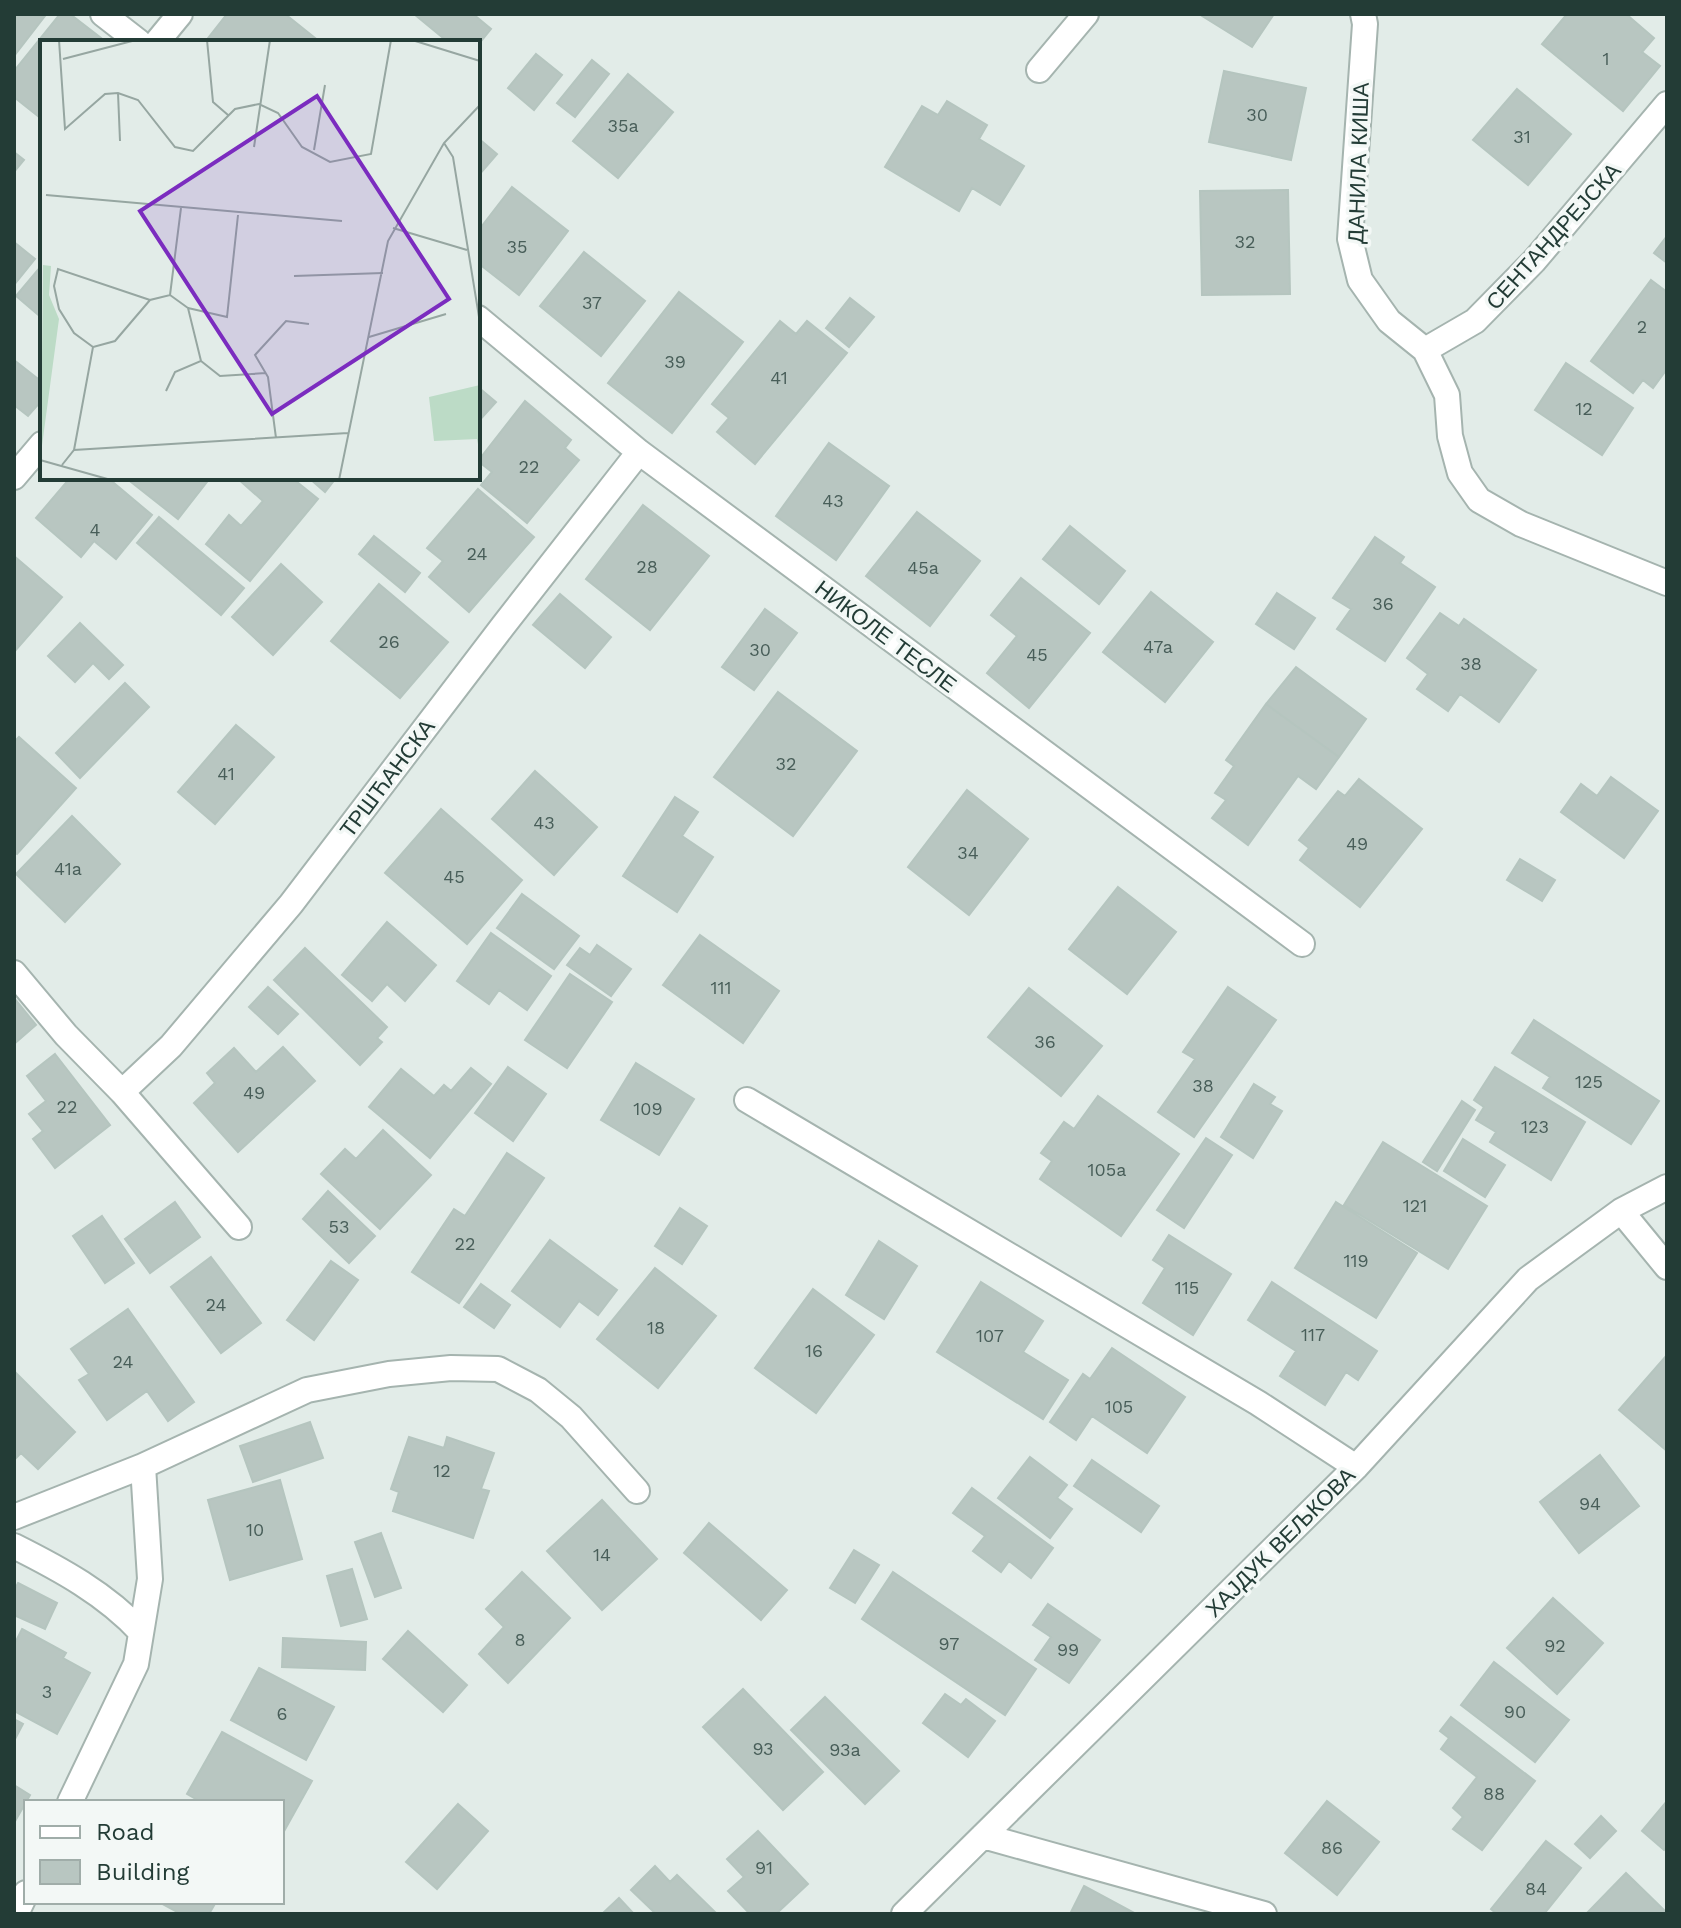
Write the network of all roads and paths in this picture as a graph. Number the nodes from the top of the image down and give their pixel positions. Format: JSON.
{"nodes":[{"id":1,"x":103,"y":14,"type":"edge"},
{"id":2,"x":180,"y":14,"type":"edge"},
{"id":3,"x":1086,"y":14,"type":"edge"},
{"id":4,"x":1363,"y":14,"type":"edge"},
{"id":5,"x":136,"y":40,"type":"edge"},
{"id":6,"x":159,"y":40,"type":"edge"},
{"id":7,"x":1039,"y":70,"type":"dead end"},
{"id":8,"x":1667,"y":104,"type":"edge"},
{"id":9,"x":480,"y":320,"type":"edge"},
{"id":10,"x":1425,"y":350,"type":"junction"},
{"id":11,"x":40,"y":446,"type":"edge"},
{"id":12,"x":639,"y":452,"type":"junction"},
{"id":13,"x":14,"y":477,"type":"edge"},
{"id":14,"x":1667,"y":583,"type":"edge"},
{"id":15,"x":1302,"y":944,"type":"dead end"},
{"id":16,"x":14,"y":973,"type":"edge"},
{"id":17,"x":122,"y":1092,"type":"junction"},
{"id":18,"x":747,"y":1100,"type":"dead end"},
{"id":19,"x":1667,"y":1187,"type":"edge"},
{"id":20,"x":1621,"y":1211,"type":"junction"},
{"id":21,"x":239,"y":1227,"type":"dead end"},
{"id":22,"x":1667,"y":1267,"type":"edge"},
{"id":23,"x":143,"y":1466,"type":"junction"},
{"id":24,"x":1356,"y":1467,"type":"junction"},
{"id":25,"x":637,"y":1491,"type":"dead end"},
{"id":26,"x":14,"y":1517,"type":"edge"},
{"id":27,"x":14,"y":1546,"type":"edge"},
{"id":28,"x":141,"y":1632,"type":"junction"},
{"id":29,"x":71,"y":1800,"type":"edge"},
{"id":30,"x":983,"y":1836,"type":"junction"},
{"id":31,"x":904,"y":1914,"type":"edge"},
{"id":32,"x":1264,"y":1914,"type":"edge"}],
"edges":[{"from":1,"to":5,"type":"street"},
{"from":2,"to":6,"type":"street"},
{"from":3,"to":7,"type":"street"},
{"from":4,"to":10,"type":"street","name":"ДАНИЛА КИША"},
{"from":8,"to":10,"type":"street","name":"СЕНТАНДРЕЈСКА"},
{"from":9,"to":12,"type":"street","name":"НИКОЛЕ ТЕСЛЕ"},
{"from":10,"to":14,"type":"street","name":"ДАНИЛА КИША"},
{"from":11,"to":13,"type":"street"},
{"from":12,"to":15,"type":"street","name":"НИКОЛЕ ТЕСЛЕ"},
{"from":12,"to":17,"type":"street","name":"ТРШЋАНСКА"},
{"from":16,"to":17,"type":"street"},
{"from":17,"to":21,"type":"street"},
{"from":18,"to":24,"type":"street"},
{"from":19,"to":20,"type":"street","name":"ХАЈДУК ВЕЉКОВА"},
{"from":20,"to":22,"type":"street"},
{"from":20,"to":24,"type":"street","name":"ХАЈДУК ВЕЉКОВА"},
{"from":23,"to":25,"type":"street"},
{"from":23,"to":26,"type":"street"},
{"from":23,"to":28,"type":"street"},
{"from":24,"to":30,"type":"street","name":"ХАЈДУК ВЕЉКОВА"},
{"from":27,"to":28,"type":"street"},
{"from":28,"to":29,"type":"street"},
{"from":30,"to":31,"type":"street","name":"ХАЈДУК ВЕЉКОВА"},
{"from":30,"to":32,"type":"street"}]}
